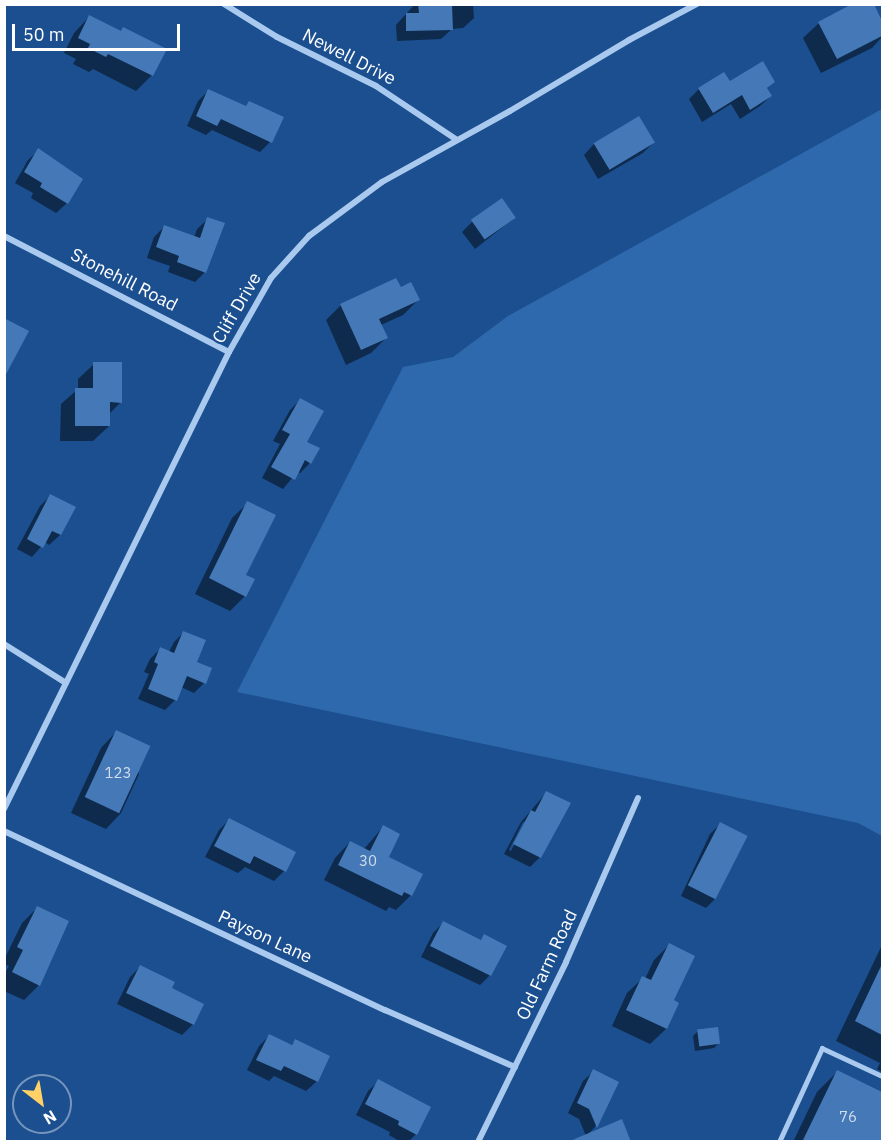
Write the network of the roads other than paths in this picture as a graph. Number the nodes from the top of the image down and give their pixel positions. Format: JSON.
{"nodes":[{"id":1,"x":224,"y":4,"type":"edge"},
{"id":2,"x":696,"y":4,"type":"edge"},
{"id":3,"x":457,"y":140,"type":"junction"},
{"id":4,"x":4,"y":236,"type":"edge"},
{"id":5,"x":229,"y":352,"type":"junction"},
{"id":6,"x":4,"y":644,"type":"edge"},
{"id":7,"x":66,"y":683,"type":"junction"},
{"id":8,"x":638,"y":798,"type":"dead end"},
{"id":9,"x":4,"y":809,"type":"edge"},
{"id":10,"x":4,"y":831,"type":"edge"},
{"id":11,"x":515,"y":1067,"type":"junction"},
{"id":12,"x":882,"y":1076,"type":"edge"},
{"id":13,"x":478,"y":1142,"type":"edge"},
{"id":14,"x":779,"y":1142,"type":"edge"}],
"edges":[{"from":1,"to":3,"type":"street","name":"Newell Drive"},
{"from":2,"to":3,"type":"street","name":"Cliff Drive"},
{"from":3,"to":5,"type":"street","name":"Cliff Drive"},
{"from":4,"to":5,"type":"street","name":"Stonehill Road"},
{"from":5,"to":7,"type":"street","name":"Cliff Drive"},
{"from":6,"to":7,"type":"street"},
{"from":7,"to":9,"type":"street","name":"Cliff Drive"},
{"from":8,"to":11,"type":"street","name":"Old Farm Road"},
{"from":10,"to":11,"type":"street","name":"Payson Lane"},
{"from":11,"to":13,"type":"street","name":"Old Farm Road"},
{"from":12,"to":14,"type":"lane"}]}
